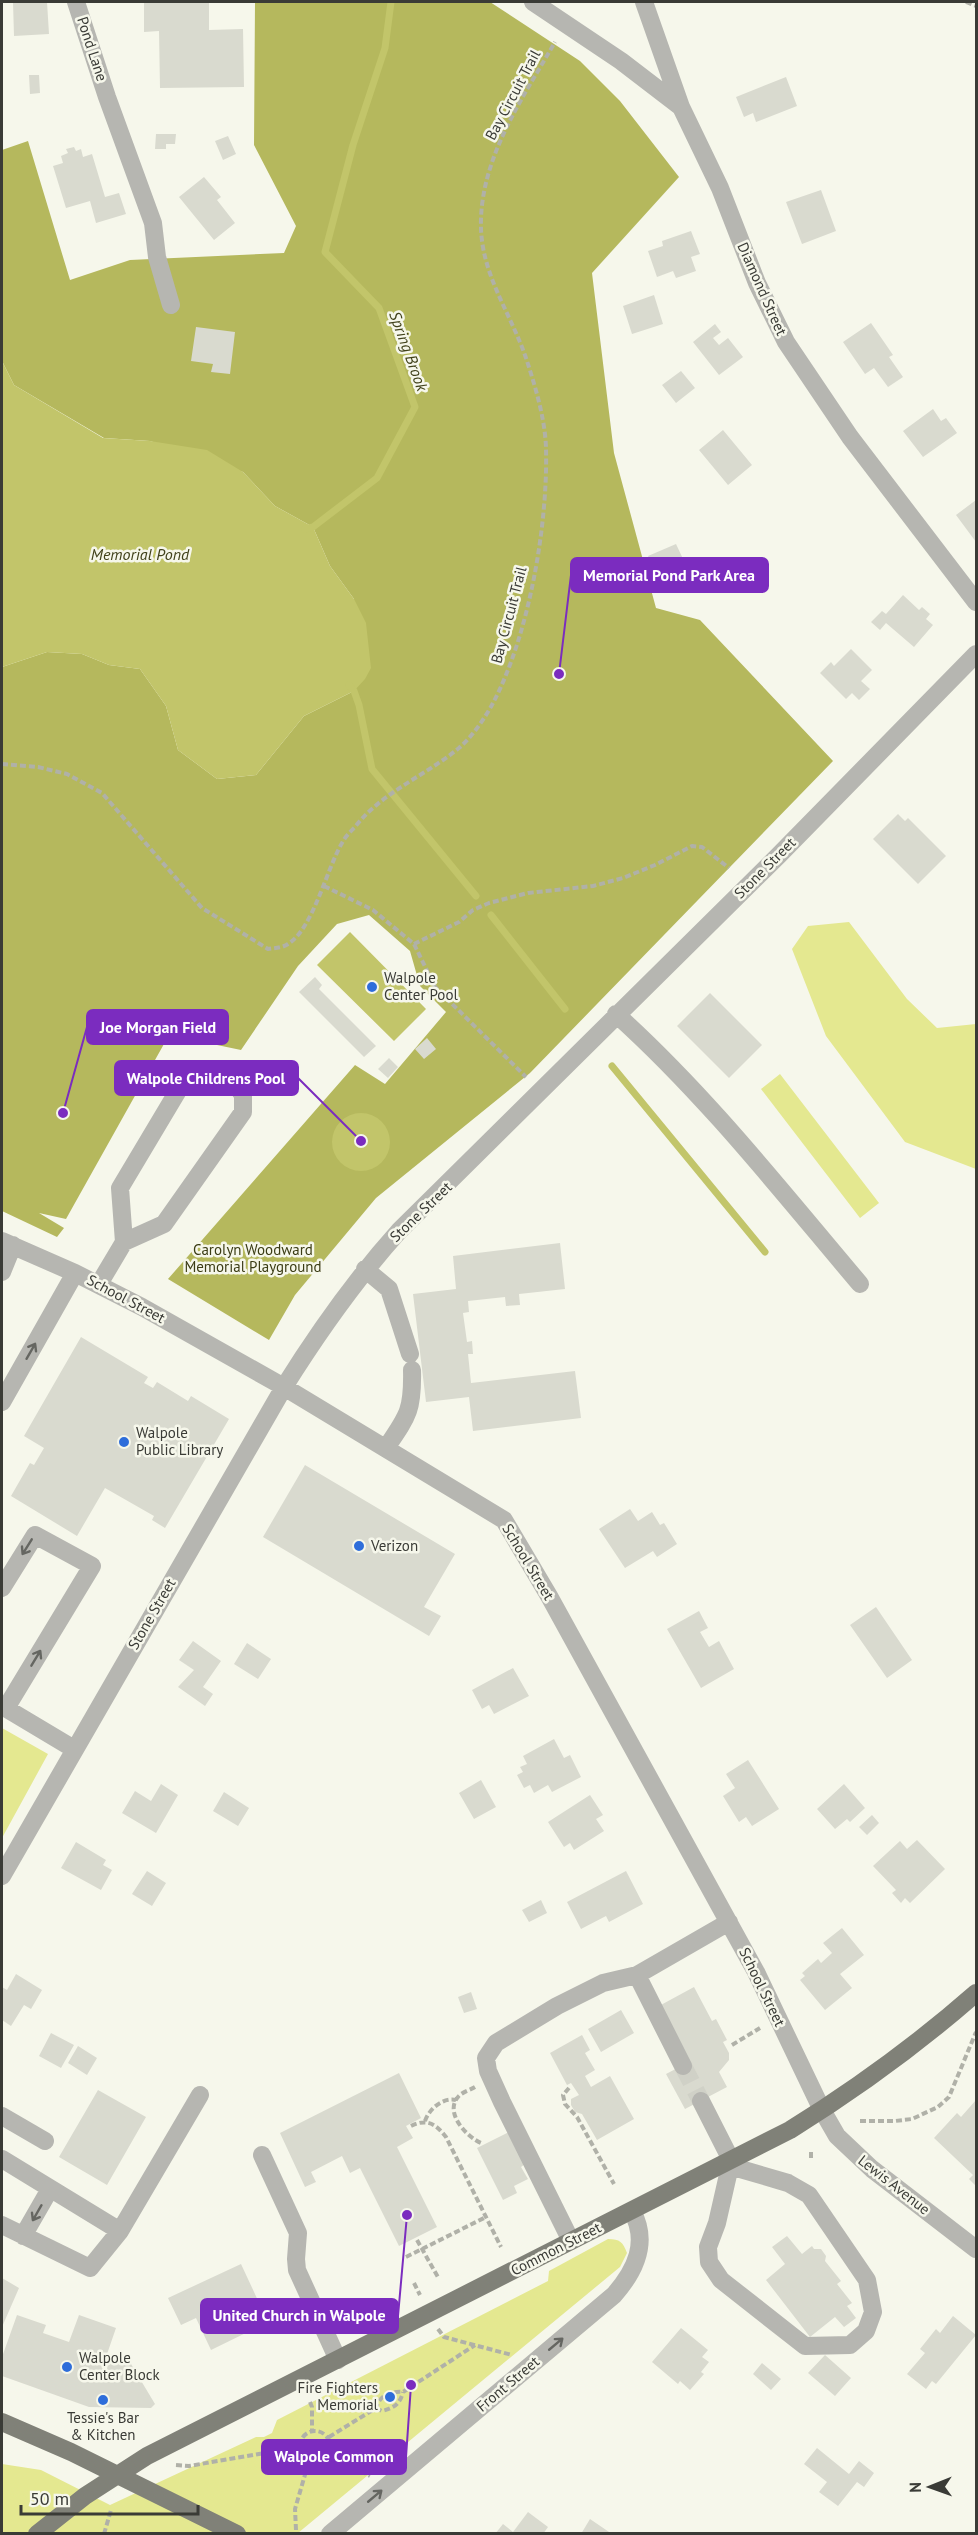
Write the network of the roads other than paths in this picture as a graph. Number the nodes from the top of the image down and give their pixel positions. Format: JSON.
{"nodes":[{"id":1,"x":76,"y":2,"type":"edge"},
{"id":2,"x":533,"y":2,"type":"edge"},
{"id":3,"x":644,"y":2,"type":"edge"},
{"id":4,"x":681,"y":107,"type":"junction"},
{"id":5,"x":171,"y":305,"type":"dead end"},
{"id":6,"x":976,"y":602,"type":"edge"},
{"id":7,"x":974,"y":661,"type":"edge"},
{"id":8,"x":616,"y":1014,"type":"junction"},
{"id":9,"x":124,"y":1242,"type":"junction"},
{"id":10,"x":7,"y":1243,"type":"edge"},
{"id":11,"x":365,"y":1269,"type":"junction"},
{"id":12,"x":2,"y":1272,"type":"edge"},
{"id":13,"x":75,"y":1273,"type":"junction"},
{"id":14,"x":99,"y":1284,"type":"junction"},
{"id":15,"x":861,"y":1284,"type":"dead end"},
{"id":16,"x":284,"y":1387,"type":"junction"},
{"id":17,"x":2,"y":1402,"type":"edge"},
{"id":18,"x":386,"y":1448,"type":"junction"},
{"id":19,"x":2,"y":1588,"type":"edge"},
{"id":20,"x":4,"y":1707,"type":"edge"},
{"id":21,"x":74,"y":1749,"type":"junction"},
{"id":22,"x":2,"y":1876,"type":"edge"},
{"id":23,"x":729,"y":1922,"type":"junction"},
{"id":24,"x":637,"y":1975,"type":"junction"},
{"id":25,"x":976,"y":1993,"type":"edge"},
{"id":26,"x":683,"y":2066,"type":"tunnel mouth"},
{"id":27,"x":200,"y":2095,"type":"dead end"},
{"id":28,"x":701,"y":2101,"type":"tunnel mouth"},
{"id":29,"x":822,"y":2110,"type":"junction"},
{"id":30,"x":2,"y":2116,"type":"edge"},
{"id":31,"x":45,"y":2141,"type":"dead end"},
{"id":32,"x":262,"y":2155,"type":"dead end"},
{"id":33,"x":2,"y":2159,"type":"edge"},
{"id":34,"x":730,"y":2163,"type":"junction"},
{"id":35,"x":50,"y":2189,"type":"junction"},
{"id":36,"x":632,"y":2211,"type":"junction"},
{"id":37,"x":2,"y":2225,"type":"edge"},
{"id":38,"x":120,"y":2231,"type":"junction"},
{"id":39,"x":23,"y":2236,"type":"junction"},
{"id":40,"x":571,"y":2241,"type":"junction"},
{"id":41,"x":976,"y":2249,"type":"edge"},
{"id":42,"x":338,"y":2360,"type":"junction"},
{"id":43,"x":2,"y":2422,"type":"edge"},
{"id":44,"x":117,"y":2474,"type":"junction"},
{"id":45,"x":37,"y":2534,"type":"edge"},
{"id":46,"x":237,"y":2534,"type":"edge"},
{"id":47,"x":330,"y":2534,"type":"edge"}],
"edges":[{"from":1,"to":5,"type":"street","name":"Pond Lane"},
{"from":2,"to":4,"type":"street","name":"Diamond Street"},
{"from":3,"to":4,"type":"street"},
{"from":4,"to":6,"type":"street","name":"Diamond Street"},
{"from":7,"to":8,"type":"street","name":"Stone Street"},
{"from":8,"to":11,"type":"street","name":"Stone Street"},
{"from":8,"to":15,"type":"street"},
{"from":9,"to":9,"type":"street"},
{"from":9,"to":14,"type":"street"},
{"from":10,"to":12,"type":"street"},
{"from":10,"to":13,"type":"street","name":"School Street"},
{"from":11,"to":16,"type":"street","name":"Stone Street"},
{"from":11,"to":18,"type":"street"},
{"from":13,"to":14,"type":"street","name":"School Street"},
{"from":17,"to":13,"type":"street","one_way":true},
{"from":14,"to":16,"type":"street","name":"School Street"},
{"from":16,"to":18,"type":"street","name":"School Street"},
{"from":16,"to":21,"type":"street","name":"Stone Street"},
{"from":18,"to":23,"type":"street","name":"School Street"},
{"from":20,"to":19,"type":"street","one_way":true},
{"from":20,"to":21,"type":"street"},
{"from":21,"to":22,"type":"street","name":"Stone Street"},
{"from":23,"to":24,"type":"street"},
{"from":23,"to":29,"type":"street","name":"School Street"},
{"from":24,"to":26,"type":"street"},
{"from":24,"to":40,"type":"street"},
{"from":25,"to":29,"type":"main road","name":"Common Street"},
{"from":27,"to":38,"type":"street"},
{"from":28,"to":34,"type":"street"},
{"from":29,"to":34,"type":"main road","name":"Common Street"},
{"from":29,"to":41,"type":"street","name":"Lewis Avenue"},
{"from":30,"to":31,"type":"street"},
{"from":32,"to":42,"type":"street"},
{"from":33,"to":35,"type":"street"},
{"from":34,"to":34,"type":"street"},
{"from":34,"to":36,"type":"main road","name":"Common Street"},
{"from":35,"to":38,"type":"street"},
{"from":35,"to":39,"type":"street","one_way":true},
{"from":36,"to":40,"type":"main road","name":"Common Street"},
{"from":47,"to":36,"type":"street","name":"Front Street","one_way":true},
{"from":37,"to":39,"type":"street"},
{"from":38,"to":39,"type":"street"},
{"from":40,"to":42,"type":"main road","name":"Common Street"},
{"from":42,"to":44,"type":"main road","name":"Common Street"},
{"from":43,"to":44,"type":"main road"},
{"from":44,"to":45,"type":"main road","name":"Common Street"},
{"from":44,"to":46,"type":"main road"}]}
